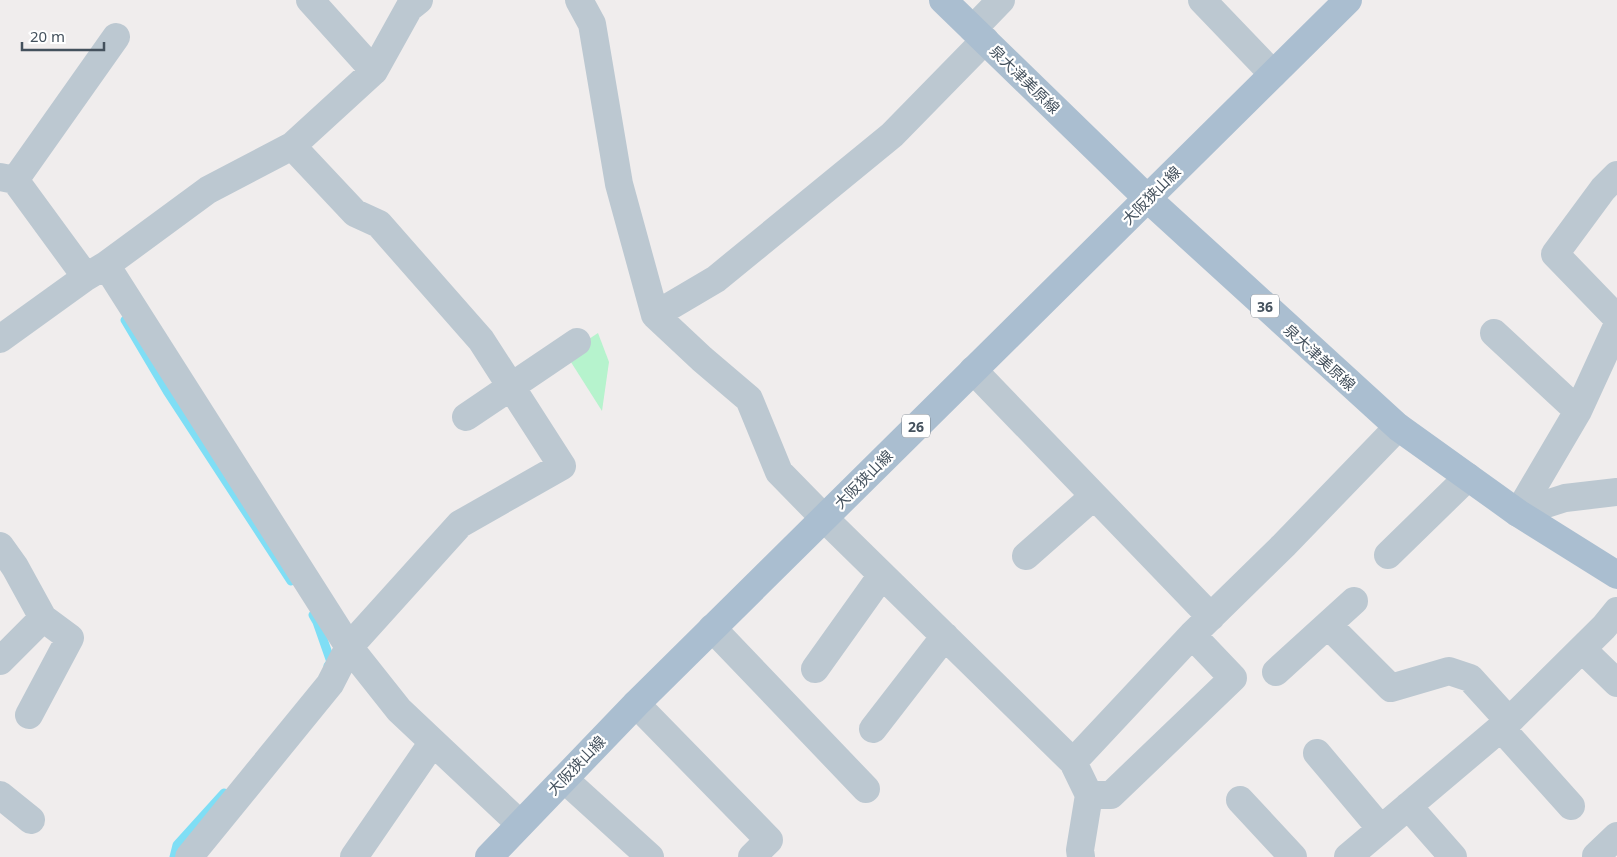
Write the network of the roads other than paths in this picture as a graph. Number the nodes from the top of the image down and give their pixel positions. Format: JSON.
{"nodes":[{"id":1,"x":310,"y":0,"type":"edge"},
{"id":2,"x":419,"y":0,"type":"edge"},
{"id":3,"x":579,"y":0,"type":"edge"},
{"id":4,"x":943,"y":0,"type":"edge"},
{"id":5,"x":1001,"y":0,"type":"edge"},
{"id":6,"x":1202,"y":0,"type":"edge"},
{"id":7,"x":1348,"y":0,"type":"edge"},
{"id":8,"x":979,"y":35,"type":"junction"},
{"id":9,"x":116,"y":37,"type":"dead end"},
{"id":10,"x":374,"y":71,"type":"junction"},
{"id":11,"x":1273,"y":74,"type":"junction"},
{"id":12,"x":292,"y":146,"type":"junction"},
{"id":13,"x":1617,"y":175,"type":"edge"},
{"id":14,"x":8,"y":178,"type":"edge"},
{"id":15,"x":1148,"y":198,"type":"junction"},
{"id":16,"x":96,"y":271,"type":"junction"},
{"id":17,"x":655,"y":316,"type":"junction"},
{"id":18,"x":1617,"y":318,"type":"edge"},
{"id":19,"x":1617,"y":326,"type":"edge"},
{"id":20,"x":1494,"y":333,"type":"dead end"},
{"id":21,"x":0,"y":339,"type":"edge"},
{"id":22,"x":577,"y":342,"type":"dead end"},
{"id":23,"x":973,"y":370,"type":"junction"},
{"id":24,"x":512,"y":387,"type":"junction"},
{"id":25,"x":1578,"y":411,"type":"junction"},
{"id":26,"x":466,"y":417,"type":"dead end"},
{"id":27,"x":1398,"y":428,"type":"junction"},
{"id":28,"x":1468,"y":477,"type":"junction"},
{"id":29,"x":1617,"y":492,"type":"edge"},
{"id":30,"x":1094,"y":496,"type":"junction"},
{"id":31,"x":1518,"y":514,"type":"junction"},
{"id":32,"x":824,"y":518,"type":"junction"},
{"id":33,"x":0,"y":546,"type":"edge"},
{"id":34,"x":1388,"y":555,"type":"dead end"},
{"id":35,"x":1026,"y":556,"type":"dead end"},
{"id":36,"x":882,"y":575,"type":"junction"},
{"id":37,"x":1617,"y":575,"type":"edge"},
{"id":38,"x":1354,"y":601,"type":"dead end"},
{"id":39,"x":1617,"y":611,"type":"edge"},
{"id":40,"x":44,"y":618,"type":"junction"},
{"id":41,"x":1328,"y":625,"type":"junction"},
{"id":42,"x":1201,"y":626,"type":"junction"},
{"id":43,"x":712,"y":628,"type":"junction"},
{"id":44,"x":945,"y":636,"type":"junction"},
{"id":45,"x":349,"y":647,"type":"junction"},
{"id":46,"x":1582,"y":649,"type":"junction"},
{"id":47,"x":0,"y":662,"type":"edge"},
{"id":48,"x":815,"y":669,"type":"dead end"},
{"id":49,"x":1276,"y":672,"type":"dead end"},
{"id":50,"x":1617,"y":683,"type":"edge"},
{"id":51,"x":636,"y":704,"type":"junction"},
{"id":52,"x":29,"y":715,"type":"dead end"},
{"id":53,"x":1505,"y":724,"type":"junction"},
{"id":54,"x":873,"y":729,"type":"dead end"},
{"id":55,"x":432,"y":742,"type":"junction"},
{"id":56,"x":1317,"y":753,"type":"dead end"},
{"id":57,"x":1073,"y":762,"type":"junction"},
{"id":58,"x":564,"y":779,"type":"junction"},
{"id":59,"x":866,"y":789,"type":"dead end"},
{"id":60,"x":0,"y":795,"type":"edge"},
{"id":61,"x":1089,"y":795,"type":"junction"},
{"id":62,"x":1240,"y":800,"type":"dead end"},
{"id":63,"x":1408,"y":806,"type":"junction"},
{"id":64,"x":1571,"y":806,"type":"dead end"},
{"id":65,"x":31,"y":820,"type":"dead end"},
{"id":66,"x":520,"y":824,"type":"junction"},
{"id":67,"x":1381,"y":829,"type":"junction"},
{"id":68,"x":1617,"y":836,"type":"edge"},
{"id":69,"x":190,"y":857,"type":"edge"},
{"id":70,"x":354,"y":857,"type":"edge"},
{"id":71,"x":489,"y":857,"type":"edge"},
{"id":72,"x":650,"y":857,"type":"edge"},
{"id":73,"x":752,"y":857,"type":"edge"},
{"id":74,"x":1081,"y":857,"type":"edge"},
{"id":75,"x":1293,"y":857,"type":"edge"},
{"id":76,"x":1348,"y":857,"type":"edge"},
{"id":77,"x":1453,"y":857,"type":"edge"},
{"id":78,"x":1597,"y":857,"type":"edge"}],
"edges":[{"from":1,"to":10,"type":"street"},
{"from":2,"to":10,"type":"street"},
{"from":3,"to":17,"type":"street"},
{"from":4,"to":8,"type":"main road","name":"泉大津美原線","number":"36"},
{"from":5,"to":8,"type":"street"},
{"from":6,"to":11,"type":"street"},
{"from":7,"to":11,"type":"main road","name":"大阪狭山線","number":"26"},
{"from":8,"to":15,"type":"main road","name":"泉大津美原線","number":"36"},
{"from":8,"to":17,"type":"street"},
{"from":9,"to":14,"type":"street"},
{"from":10,"to":12,"type":"street"},
{"from":11,"to":15,"type":"main road","name":"大阪狭山線","number":"26"},
{"from":12,"to":16,"type":"street"},
{"from":12,"to":24,"type":"street"},
{"from":13,"to":18,"type":"street"},
{"from":14,"to":16,"type":"street"},
{"from":15,"to":23,"type":"main road","name":"大阪狭山線","number":"26"},
{"from":15,"to":27,"type":"main road","name":"泉大津美原線","number":"36"},
{"from":16,"to":21,"type":"street"},
{"from":16,"to":45,"type":"street"},
{"from":17,"to":32,"type":"street"},
{"from":19,"to":25,"type":"street"},
{"from":20,"to":25,"type":"street"},
{"from":22,"to":24,"type":"street"},
{"from":23,"to":30,"type":"street"},
{"from":23,"to":32,"type":"main road","name":"大阪狭山線","number":"26"},
{"from":24,"to":26,"type":"street"},
{"from":24,"to":45,"type":"street"},
{"from":25,"to":31,"type":"street"},
{"from":27,"to":28,"type":"main road","name":"泉大津美原線","number":"36"},
{"from":27,"to":42,"type":"street"},
{"from":28,"to":31,"type":"main road","name":"泉大津美原線","number":"36"},
{"from":28,"to":34,"type":"street"},
{"from":29,"to":31,"type":"street"},
{"from":30,"to":35,"type":"street"},
{"from":30,"to":42,"type":"street"},
{"from":31,"to":37,"type":"main road","name":"泉大津美原線","number":"36"},
{"from":32,"to":36,"type":"street"},
{"from":32,"to":43,"type":"main road","name":"大阪狭山線","number":"26"},
{"from":33,"to":40,"type":"street"},
{"from":36,"to":44,"type":"street"},
{"from":36,"to":48,"type":"street"},
{"from":38,"to":41,"type":"street"},
{"from":39,"to":46,"type":"street"},
{"from":40,"to":47,"type":"street"},
{"from":40,"to":52,"type":"street"},
{"from":41,"to":49,"type":"street"},
{"from":41,"to":53,"type":"street"},
{"from":42,"to":57,"type":"street"},
{"from":42,"to":61,"type":"street"},
{"from":43,"to":51,"type":"main road","name":"大阪狭山線","number":"26"},
{"from":43,"to":59,"type":"street"},
{"from":44,"to":54,"type":"street"},
{"from":44,"to":57,"type":"street"},
{"from":45,"to":55,"type":"street"},
{"from":45,"to":69,"type":"street"},
{"from":46,"to":50,"type":"street"},
{"from":46,"to":53,"type":"street"},
{"from":51,"to":58,"type":"main road","name":"大阪狭山線","number":"26"},
{"from":51,"to":73,"type":"street"},
{"from":53,"to":63,"type":"street"},
{"from":53,"to":64,"type":"street"},
{"from":55,"to":66,"type":"street"},
{"from":55,"to":70,"type":"street"},
{"from":56,"to":67,"type":"street"},
{"from":57,"to":61,"type":"street"},
{"from":58,"to":66,"type":"main road","name":"大阪狭山線","number":"26"},
{"from":58,"to":72,"type":"street"},
{"from":60,"to":65,"type":"street"},
{"from":61,"to":74,"type":"street"},
{"from":62,"to":75,"type":"street"},
{"from":63,"to":67,"type":"street"},
{"from":63,"to":77,"type":"street"},
{"from":66,"to":71,"type":"main road","name":"大阪狭山線","number":"26"},
{"from":67,"to":76,"type":"street"},
{"from":68,"to":78,"type":"street"}]}
